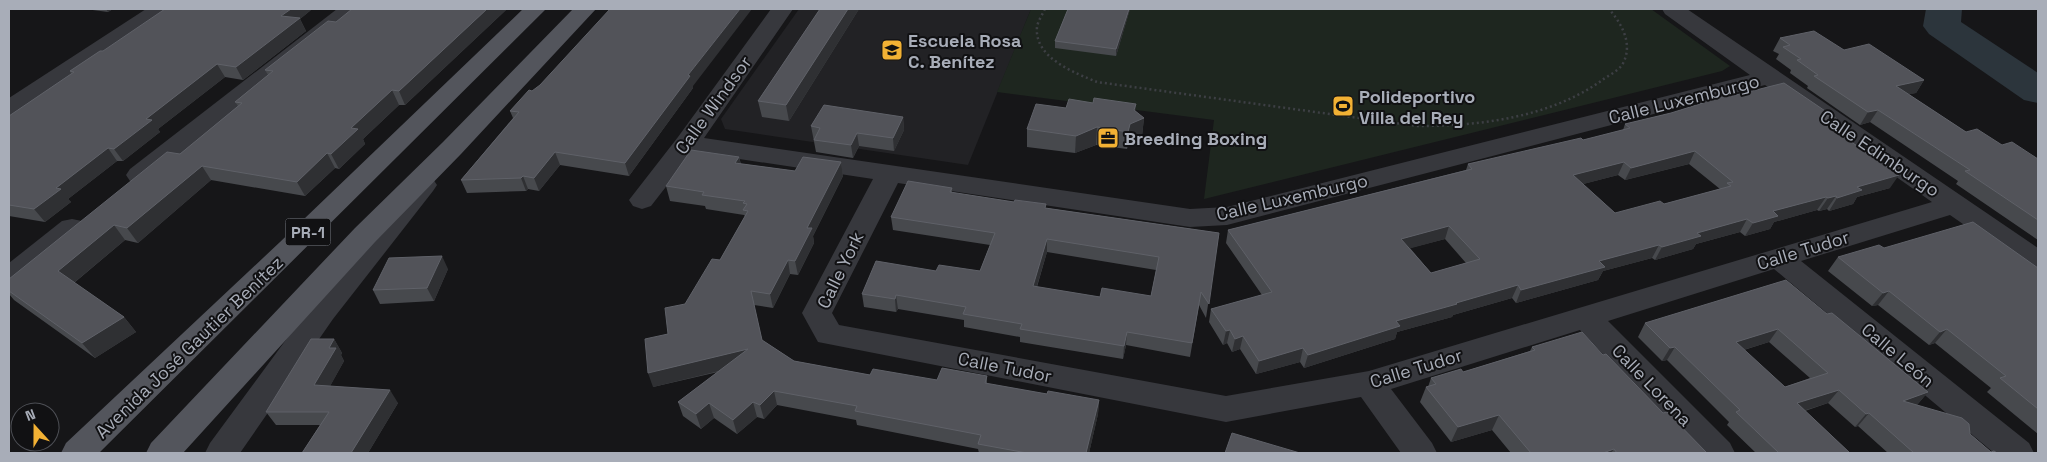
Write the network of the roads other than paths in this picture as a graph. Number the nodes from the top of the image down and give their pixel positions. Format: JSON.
{"nodes":[{"id":1,"x":160,"y":9,"type":"edge"},
{"id":2,"x":350,"y":9,"type":"edge"},
{"id":3,"x":535,"y":9,"type":"edge"},
{"id":4,"x":584,"y":9,"type":"edge"},
{"id":5,"x":782,"y":9,"type":"edge"},
{"id":6,"x":1673,"y":9,"type":"edge"},
{"id":7,"x":1769,"y":77,"type":"junction"},
{"id":8,"x":9,"y":109,"type":"edge"},
{"id":9,"x":687,"y":143,"type":"junction"},
{"id":10,"x":452,"y":148,"type":"junction"},
{"id":11,"x":889,"y":174,"type":"junction"},
{"id":12,"x":125,"y":186,"type":"edge"},
{"id":13,"x":642,"y":200,"type":"dead end"},
{"id":14,"x":1955,"y":204,"type":"junction"},
{"id":15,"x":86,"y":217,"type":"edge"},
{"id":16,"x":1779,"y":258,"type":"junction"},
{"id":17,"x":2038,"y":262,"type":"edge"},
{"id":18,"x":9,"y":278,"type":"edge"},
{"id":19,"x":1585,"y":316,"type":"junction"},
{"id":20,"x":864,"y":340,"type":"joint"},
{"id":21,"x":1369,"y":383,"type":"junction"},
{"id":22,"x":78,"y":453,"type":"edge"},
{"id":23,"x":163,"y":453,"type":"edge"},
{"id":24,"x":222,"y":453,"type":"edge"},
{"id":25,"x":1420,"y":453,"type":"edge"},
{"id":26,"x":1718,"y":453,"type":"edge"},
{"id":27,"x":2017,"y":453,"type":"edge"}],
"edges":[{"from":1,"to":8,"type":"street"},
{"from":2,"to":12,"type":"street"},
{"from":3,"to":22,"type":"main road","name":"Avenida José Gautier Benítez","number":"PR-1"},
{"from":4,"to":10,"type":"main road","number":"PR-1"},
{"from":5,"to":9,"type":"street","name":"Calle Windsor"},
{"from":6,"to":7,"type":"street","name":"Calle Edimburgo"},
{"from":7,"to":11,"type":"street","name":"Calle Luxemburgo"},
{"from":7,"to":14,"type":"street","name":"Calle Edimburgo"},
{"from":9,"to":11,"type":"street","name":"Calle Luxemburgo"},
{"from":9,"to":13,"type":"street","name":"Calle Windsor"},
{"from":10,"to":23,"type":"main road","number":"PR-1"},
{"from":10,"to":24,"type":"street"},
{"from":11,"to":20,"type":"street","name":"Calle York"},
{"from":14,"to":16,"type":"street","name":"Calle Tudor"},
{"from":14,"to":17,"type":"street","name":"Calle Edimburgo"},
{"from":15,"to":18,"type":"street"},
{"from":16,"to":19,"type":"street","name":"Calle Tudor"},
{"from":16,"to":27,"type":"street","name":"Calle León"},
{"from":19,"to":21,"type":"street","name":"Calle Tudor"},
{"from":19,"to":26,"type":"street","name":"Calle Lorena"},
{"from":20,"to":21,"type":"street","name":"Calle Tudor"},
{"from":21,"to":25,"type":"street"}]}
